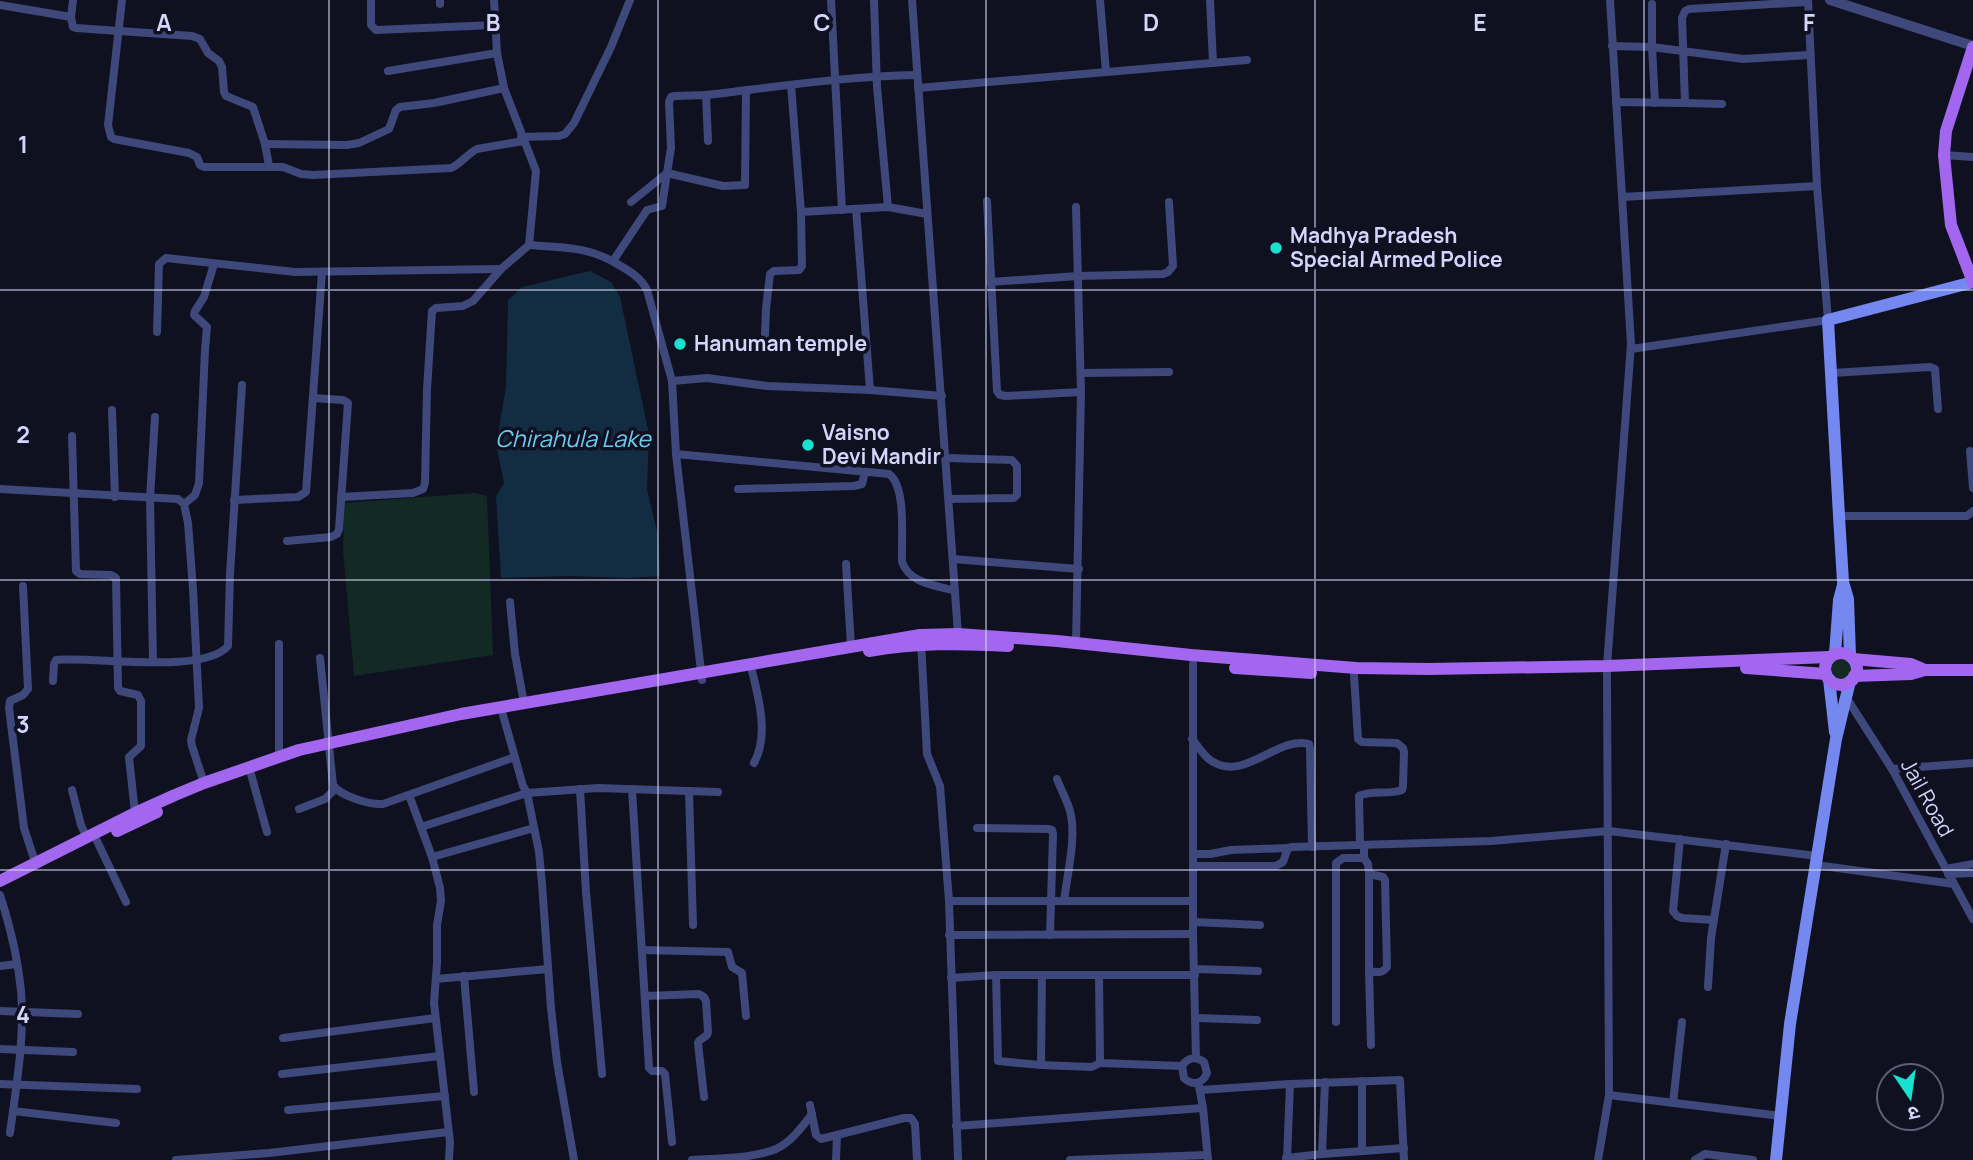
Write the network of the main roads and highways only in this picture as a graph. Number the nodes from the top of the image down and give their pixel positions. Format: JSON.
{"nodes":[{"id":1,"x":1973,"y":47,"type":"edge"},
{"id":2,"x":1967,"y":84,"type":"edge"},
{"id":3,"x":1973,"y":282,"type":"edge"},
{"id":4,"x":1843,"y":582,"type":"junction"},
{"id":5,"x":921,"y":640,"type":"junction"},
{"id":6,"x":1832,"y":656,"type":"junction"},
{"id":7,"x":1852,"y":658,"type":"junction"},
{"id":8,"x":1607,"y":670,"type":"junction"},
{"id":9,"x":1925,"y":670,"type":"junction"},
{"id":10,"x":1973,"y":670,"type":"edge"},
{"id":11,"x":702,"y":676,"type":"junction"},
{"id":12,"x":1827,"y":676,"type":"junction"},
{"id":13,"x":1852,"y":679,"type":"junction"},
{"id":14,"x":1836,"y":740,"type":"junction"},
{"id":15,"x":328,"y":746,"type":"junction"},
{"id":16,"x":92,"y":839,"type":"junction"},
{"id":17,"x":0,"y":881,"type":"edge"},
{"id":18,"x":0,"y":893,"type":"edge"},
{"id":19,"x":1776,"y":1160,"type":"edge"}],
"edges":[{"from":1,"to":2,"type":"main road"},
{"from":2,"to":3,"type":"main road"},
{"from":3,"to":4,"type":"main road"},
{"from":4,"to":6,"type":"main road"},
{"from":4,"to":7,"type":"main road"},
{"from":5,"to":8,"type":"main road"},
{"from":5,"to":8,"type":"main road"},
{"from":5,"to":11,"type":"main road"},
{"from":5,"to":11,"type":"main road"},
{"from":6,"to":7,"type":"main road"},
{"from":6,"to":8,"type":"main road"},
{"from":6,"to":12,"type":"main road"},
{"from":7,"to":9,"type":"main road"},
{"from":7,"to":13,"type":"main road"},
{"from":8,"to":12,"type":"main road"},
{"from":9,"to":10,"type":"main road"},
{"from":9,"to":13,"type":"main road"},
{"from":11,"to":15,"type":"main road"},
{"from":11,"to":15,"type":"main road"},
{"from":12,"to":13,"type":"main road"},
{"from":12,"to":14,"type":"main road"},
{"from":13,"to":14,"type":"main road"},
{"from":14,"to":19,"type":"main road"},
{"from":15,"to":16,"type":"main road"},
{"from":15,"to":16,"type":"main road"},
{"from":16,"to":17,"type":"main road"},
{"from":16,"to":18,"type":"main road"}]}
